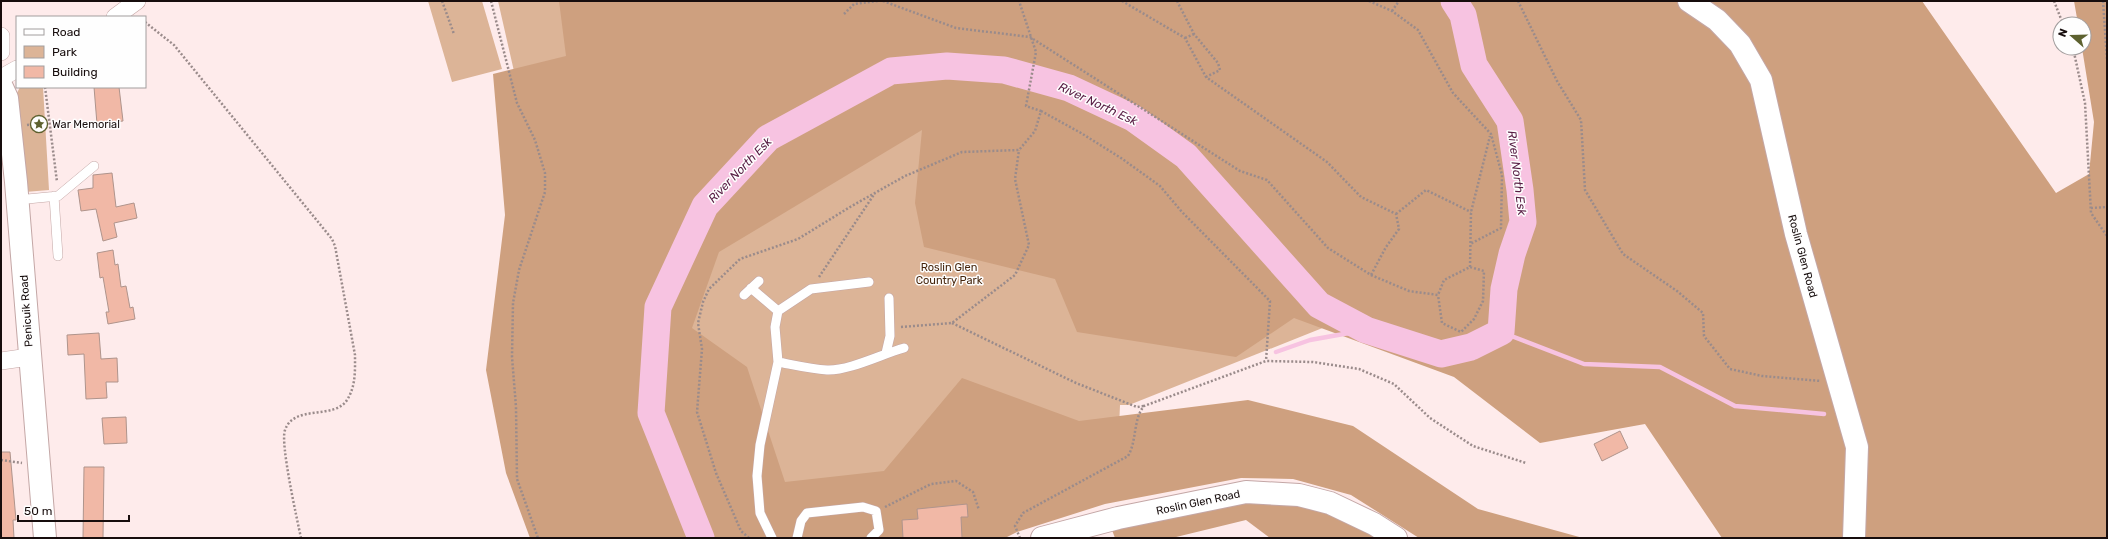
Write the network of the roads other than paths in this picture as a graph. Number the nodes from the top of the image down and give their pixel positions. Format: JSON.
{"nodes":[{"id":1,"x":137,"y":1,"type":"edge"},
{"id":2,"x":1689,"y":1,"type":"edge"},
{"id":3,"x":116,"y":16,"type":"edge"},
{"id":4,"x":1,"y":36,"type":"edge"},
{"id":5,"x":1,"y":52,"type":"edge"},
{"id":6,"x":16,"y":70,"type":"edge"},
{"id":7,"x":1,"y":78,"type":"edge"},
{"id":8,"x":1,"y":85,"type":"edge"},
{"id":9,"x":94,"y":166,"type":"dead end"},
{"id":10,"x":56,"y":196,"type":"junction"},
{"id":11,"x":17,"y":200,"type":"junction"},
{"id":12,"x":58,"y":256,"type":"dead end"},
{"id":13,"x":759,"y":281,"type":"dead end"},
{"id":14,"x":869,"y":282,"type":"dead end"},
{"id":15,"x":751,"y":288,"type":"junction"},
{"id":16,"x":744,"y":295,"type":"dead end"},
{"id":17,"x":889,"y":298,"type":"dead end"},
{"id":18,"x":778,"y":311,"type":"junction"},
{"id":19,"x":904,"y":348,"type":"dead end"},
{"id":20,"x":886,"y":353,"type":"junction"},
{"id":21,"x":29,"y":357,"type":"junction"},
{"id":22,"x":1,"y":361,"type":"edge"},
{"id":23,"x":778,"y":362,"type":"junction"},
{"id":24,"x":45,"y":538,"type":"edge"},
{"id":25,"x":772,"y":538,"type":"edge"},
{"id":26,"x":797,"y":538,"type":"edge"},
{"id":27,"x":871,"y":538,"type":"edge"},
{"id":28,"x":1042,"y":538,"type":"edge"},
{"id":29,"x":1396,"y":538,"type":"edge"},
{"id":30,"x":1854,"y":538,"type":"edge"}],
"edges":[{"from":1,"to":3,"type":"street"},
{"from":2,"to":30,"type":"main road","name":"Roslin Glen Road"},
{"from":4,"to":5,"type":"street"},
{"from":6,"to":7,"type":"street"},
{"from":8,"to":11,"type":"main road","name":"Penicuik Road"},
{"from":9,"to":10,"type":"lane"},
{"from":10,"to":11,"type":"lane"},
{"from":10,"to":12,"type":"lane"},
{"from":11,"to":21,"type":"main road","name":"Penicuik Road"},
{"from":13,"to":15,"type":"lane"},
{"from":14,"to":18,"type":"lane"},
{"from":15,"to":16,"type":"lane"},
{"from":15,"to":18,"type":"lane"},
{"from":17,"to":20,"type":"lane"},
{"from":18,"to":23,"type":"lane"},
{"from":19,"to":20,"type":"lane"},
{"from":20,"to":23,"type":"lane"},
{"from":21,"to":22,"type":"street"},
{"from":21,"to":24,"type":"main road","name":"Penicuik Road"},
{"from":23,"to":25,"type":"lane"},
{"from":26,"to":27,"type":"lane"},
{"from":28,"to":29,"type":"main road","name":"Roslin Glen Road"}]}
